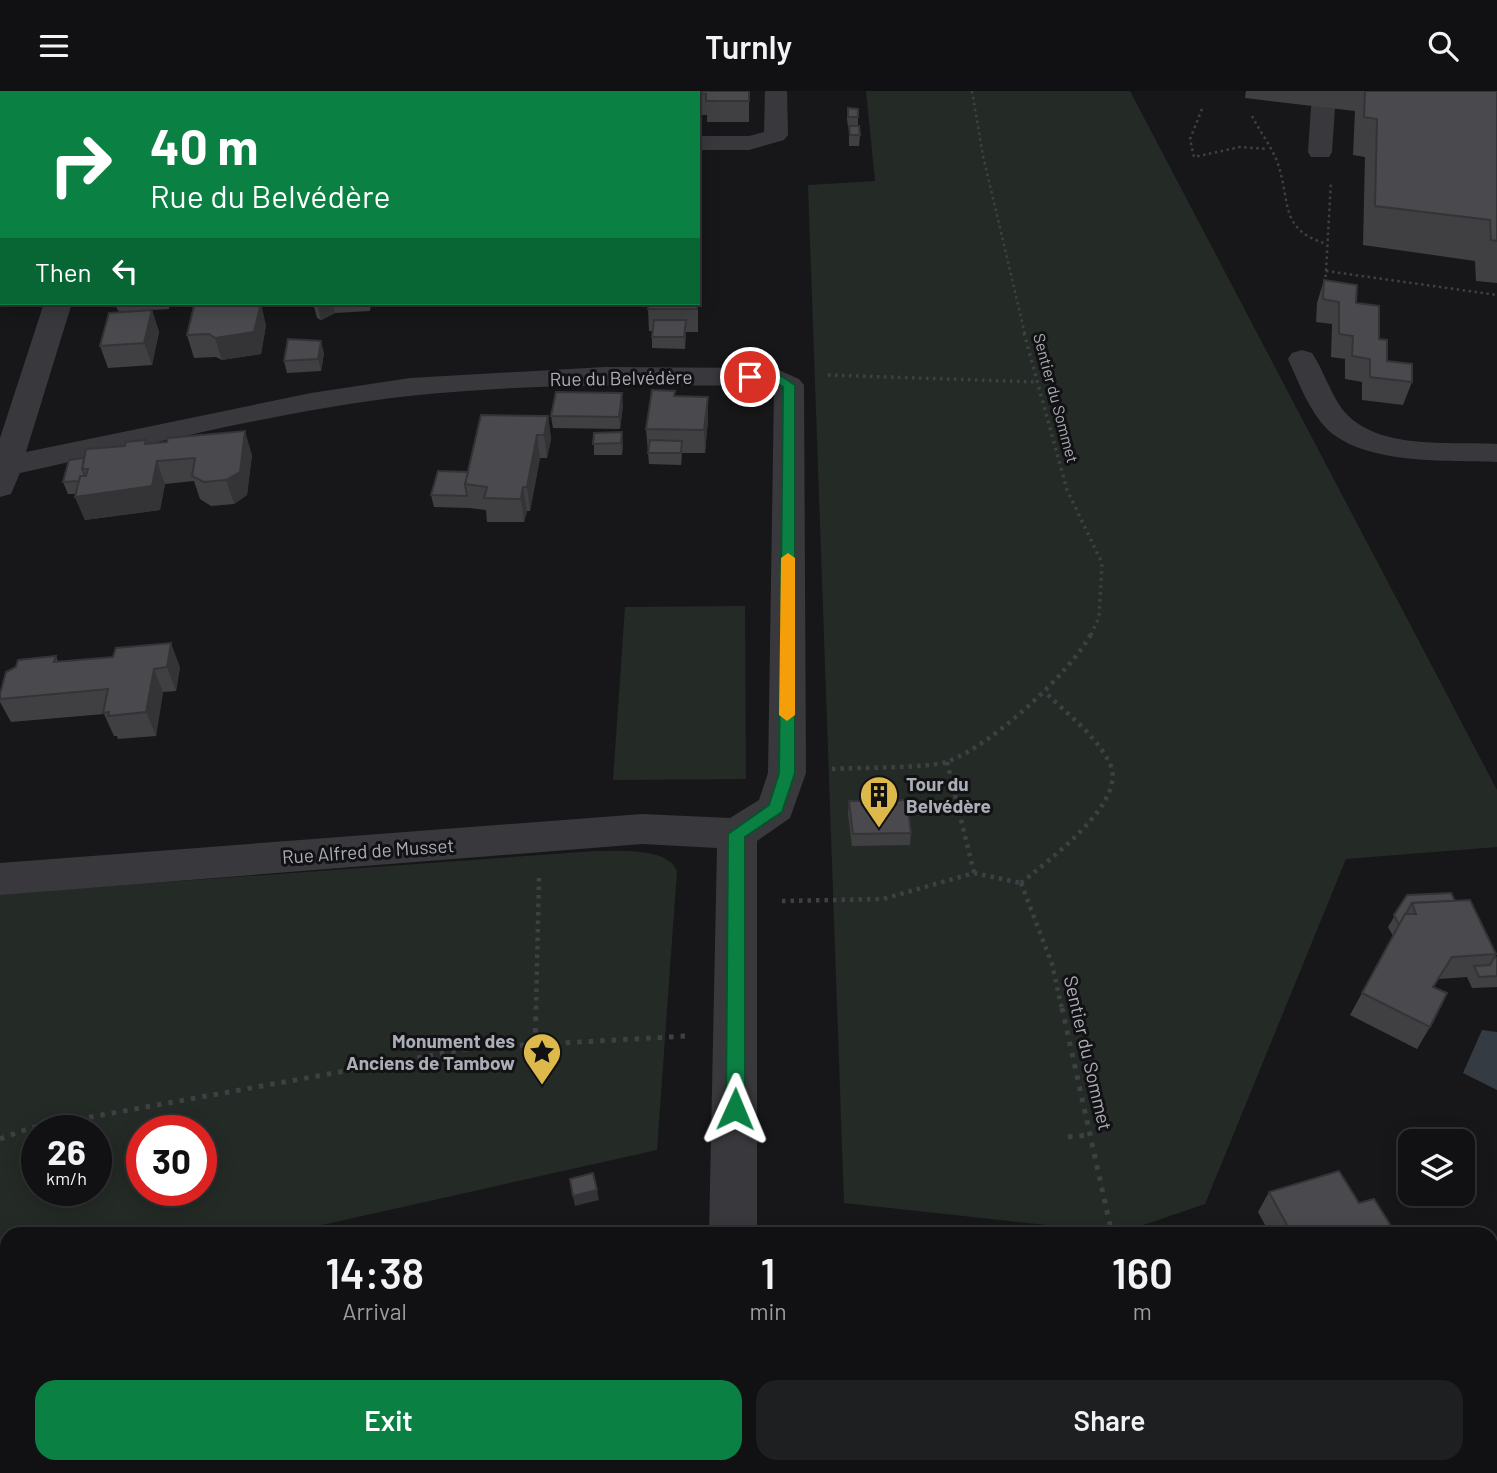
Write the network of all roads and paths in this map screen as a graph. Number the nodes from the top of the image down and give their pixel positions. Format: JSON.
{"nodes":[{"id":1,"x":776,"y":91,"type":"edge"},
{"id":2,"x":972,"y":91,"type":"edge"},
{"id":3,"x":1323,"y":107,"type":"dead end"},
{"id":4,"x":1202,"y":109,"type":"dead end"},
{"id":5,"x":1252,"y":116,"type":"dead end"},
{"id":6,"x":700,"y":143,"type":"edge"},
{"id":7,"x":1269,"y":150,"type":"junction"},
{"id":8,"x":1320,"y":152,"type":"joint"},
{"id":9,"x":1327,"y":244,"type":"junction"},
{"id":10,"x":1326,"y":271,"type":"junction"},
{"id":11,"x":1325,"y":285,"type":"edge"},
{"id":12,"x":1497,"y":295,"type":"edge"},
{"id":13,"x":57,"y":305,"type":"edge"},
{"id":14,"x":1302,"y":359,"type":"dead end"},
{"id":15,"x":774,"y":377,"type":"junction"},
{"id":16,"x":1036,"y":382,"type":"junction"},
{"id":17,"x":1497,"y":453,"type":"edge"},
{"id":18,"x":2,"y":481,"type":"edge"},
{"id":19,"x":1045,"y":692,"type":"junction"},
{"id":20,"x":947,"y":762,"type":"junction"},
{"id":21,"x":787,"y":773,"type":"junction"},
{"id":22,"x":737,"y":834,"type":"junction"},
{"id":23,"x":540,"y":838,"type":"junction"},
{"id":24,"x":974,"y":873,"type":"junction"},
{"id":25,"x":0,"y":880,"type":"edge"},
{"id":26,"x":1021,"y":883,"type":"junction"},
{"id":27,"x":738,"y":902,"type":"junction"},
{"id":28,"x":679,"y":1037,"type":"dead end"},
{"id":29,"x":535,"y":1044,"type":"junction"},
{"id":30,"x":1090,"y":1135,"type":"junction"},
{"id":31,"x":1068,"y":1137,"type":"dead end"},
{"id":32,"x":0,"y":1139,"type":"edge"},
{"id":33,"x":733,"y":1227,"type":"edge"},
{"id":34,"x":1110,"y":1227,"type":"edge"}],
"edges":[{"from":1,"to":6,"type":"street"},
{"from":2,"to":16,"type":"path","name":"Sentier du Sommet"},
{"from":3,"to":8,"type":"street"},
{"from":4,"to":7,"type":"path"},
{"from":5,"to":7,"type":"path"},
{"from":7,"to":9,"type":"path"},
{"from":8,"to":9,"type":"path"},
{"from":9,"to":10,"type":"path"},
{"from":10,"to":11,"type":"path"},
{"from":10,"to":12,"type":"path"},
{"from":13,"to":18,"type":"street"},
{"from":14,"to":17,"type":"street"},
{"from":15,"to":16,"type":"path"},
{"from":15,"to":18,"type":"street","name":"Rue du Belvédère"},
{"from":15,"to":21,"type":"street"},
{"from":16,"to":19,"type":"path","name":"Sentier du Sommet"},
{"from":19,"to":20,"type":"path","name":"Sentier du Sommet"},
{"from":19,"to":26,"type":"path"},
{"from":20,"to":21,"type":"path"},
{"from":20,"to":24,"type":"path"},
{"from":21,"to":22,"type":"street"},
{"from":22,"to":23,"type":"street","name":"Rue Alfred de Musset"},
{"from":22,"to":27,"type":"street"},
{"from":23,"to":25,"type":"street","name":"Rue Alfred de Musset"},
{"from":23,"to":29,"type":"path"},
{"from":24,"to":26,"type":"path"},
{"from":24,"to":27,"type":"path"},
{"from":26,"to":30,"type":"path","name":"Sentier du Sommet"},
{"from":27,"to":33,"type":"street"},
{"from":28,"to":29,"type":"path"},
{"from":29,"to":32,"type":"path"},
{"from":30,"to":31,"type":"path"},
{"from":30,"to":34,"type":"path","name":"Sentier du Sommet"}]}
